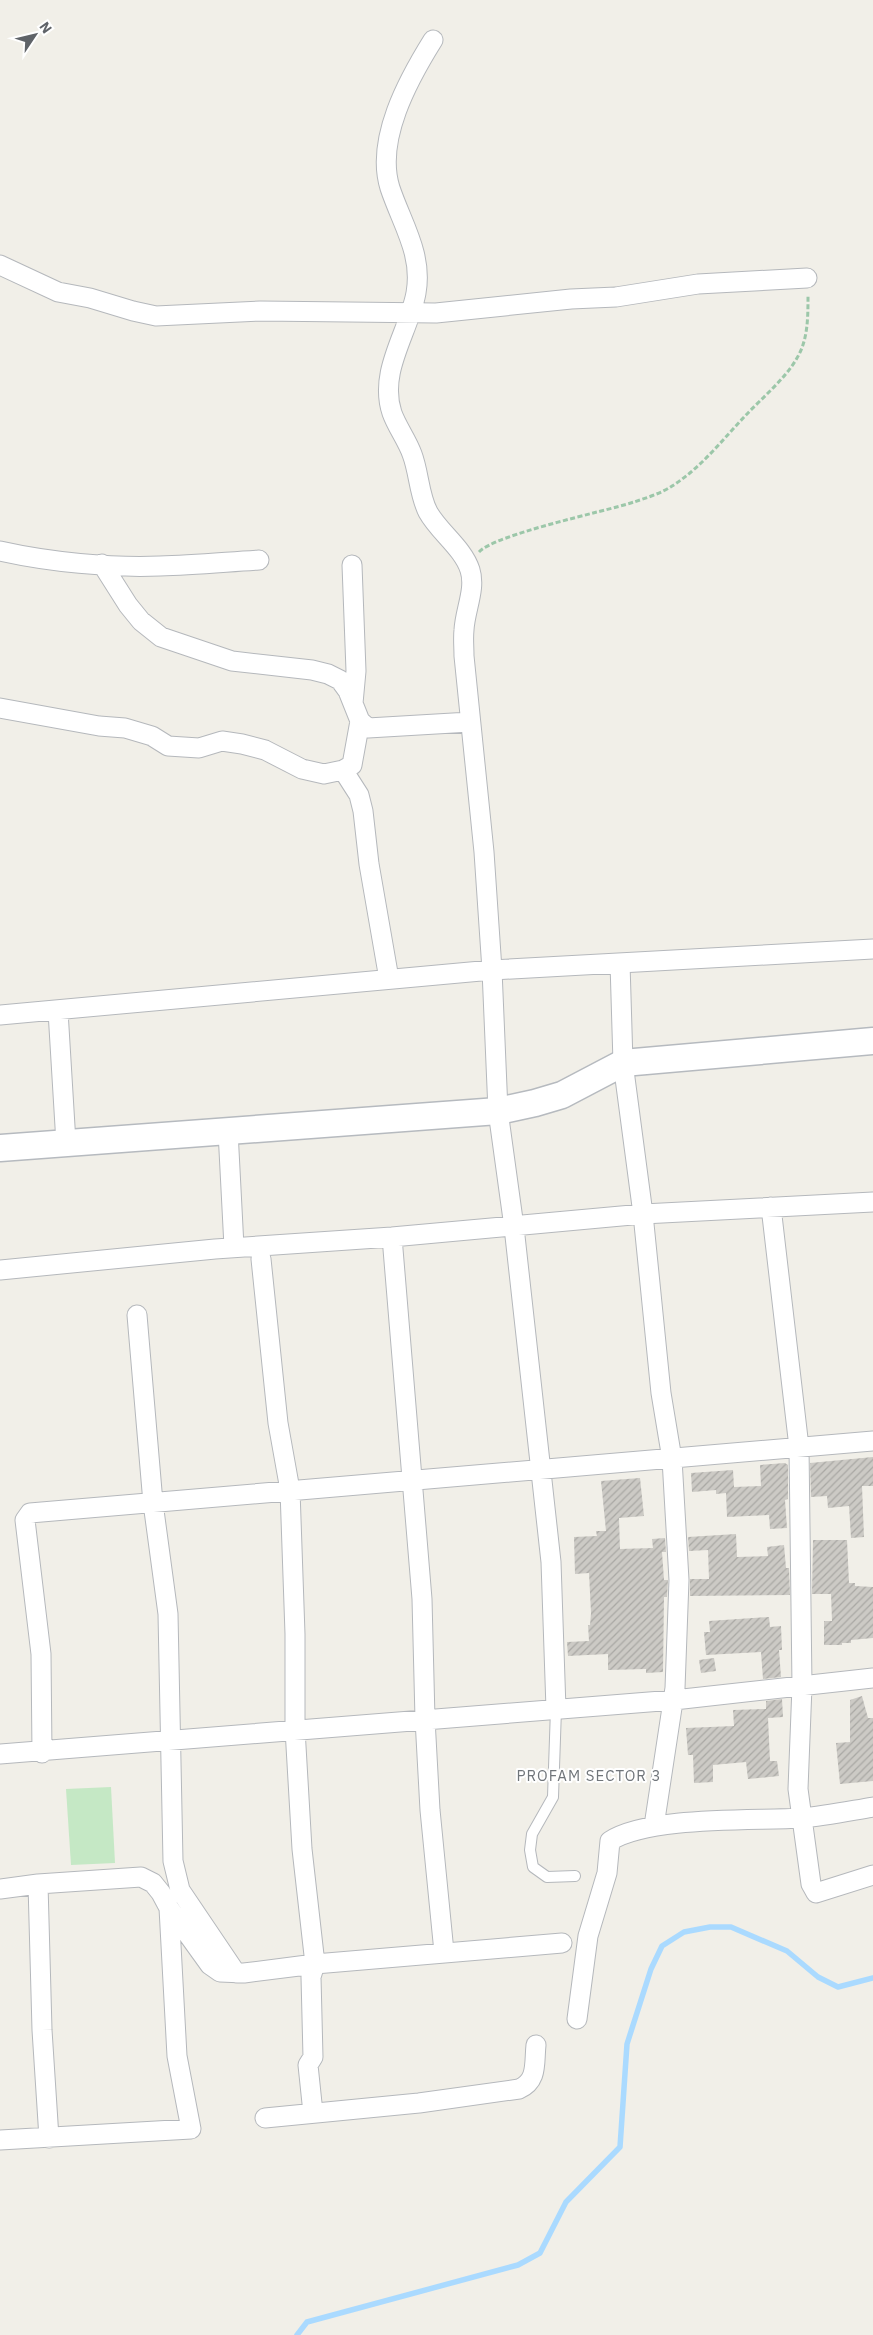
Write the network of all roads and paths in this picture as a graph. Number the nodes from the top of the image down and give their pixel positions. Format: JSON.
{"nodes":[{"id":1,"x":433,"y":40,"type":"dead end"},
{"id":2,"x":0,"y":265,"type":"edge"},
{"id":3,"x":807,"y":278,"type":"joint"},
{"id":4,"x":410,"y":312,"type":"junction"},
{"id":5,"x":0,"y":551,"type":"edge"},
{"id":6,"x":259,"y":560,"type":"dead end"},
{"id":7,"x":102,"y":564,"type":"junction"},
{"id":8,"x":352,"y":565,"type":"dead end"},
{"id":9,"x":470,"y":570,"type":"junction"},
{"id":10,"x":353,"y":703,"type":"junction"},
{"id":11,"x":0,"y":708,"type":"edge"},
{"id":12,"x":360,"y":721,"type":"junction"},
{"id":13,"x":470,"y":722,"type":"junction"},
{"id":14,"x":343,"y":770,"type":"junction"},
{"id":15,"x":873,"y":949,"type":"edge"},
{"id":16,"x":620,"y":963,"type":"junction"},
{"id":17,"x":492,"y":970,"type":"junction"},
{"id":18,"x":389,"y":979,"type":"junction"},
{"id":19,"x":58,"y":1011,"type":"junction"},
{"id":20,"x":0,"y":1015,"type":"edge"},
{"id":21,"x":873,"y":1041,"type":"edge"},
{"id":22,"x":622,"y":1063,"type":"junction"},
{"id":23,"x":498,"y":1111,"type":"junction"},
{"id":24,"x":228,"y":1131,"type":"junction"},
{"id":25,"x":66,"y":1143,"type":"junction"},
{"id":26,"x":0,"y":1148,"type":"edge"},
{"id":27,"x":873,"y":1202,"type":"edge"},
{"id":28,"x":771,"y":1208,"type":"junction"},
{"id":29,"x":643,"y":1214,"type":"junction"},
{"id":30,"x":514,"y":1227,"type":"junction"},
{"id":31,"x":392,"y":1237,"type":"junction"},
{"id":32,"x":234,"y":1247,"type":"junction"},
{"id":33,"x":261,"y":1259,"type":"dead end"},
{"id":34,"x":0,"y":1270,"type":"edge"},
{"id":35,"x":137,"y":1315,"type":"dead end"},
{"id":36,"x":873,"y":1441,"type":"edge"},
{"id":37,"x":799,"y":1447,"type":"junction"},
{"id":38,"x":672,"y":1459,"type":"junction"},
{"id":39,"x":542,"y":1468,"type":"junction"},
{"id":40,"x":413,"y":1479,"type":"junction"},
{"id":41,"x":290,"y":1490,"type":"junction"},
{"id":42,"x":153,"y":1502,"type":"junction"},
{"id":43,"x":873,"y":1678,"type":"edge"},
{"id":44,"x":802,"y":1686,"type":"junction"},
{"id":45,"x":674,"y":1700,"type":"junction"},
{"id":46,"x":556,"y":1708,"type":"junction"},
{"id":47,"x":425,"y":1719,"type":"junction"},
{"id":48,"x":295,"y":1729,"type":"junction"},
{"id":49,"x":169,"y":1741,"type":"junction"},
{"id":50,"x":42,"y":1752,"type":"junction"},
{"id":51,"x":0,"y":1754,"type":"edge"},
{"id":52,"x":873,"y":1807,"type":"edge"},
{"id":53,"x":804,"y":1818,"type":"junction"},
{"id":54,"x":654,"y":1826,"type":"junction"},
{"id":55,"x":873,"y":1875,"type":"edge"},
{"id":56,"x":575,"y":1876,"type":"dead end"},
{"id":57,"x":38,"y":1884,"type":"junction"},
{"id":58,"x":0,"y":1889,"type":"edge"},
{"id":59,"x":169,"y":1908,"type":"junction"},
{"id":60,"x":562,"y":1943,"type":"dead end"},
{"id":61,"x":444,"y":1952,"type":"junction"},
{"id":62,"x":315,"y":1964,"type":"junction"},
{"id":63,"x":236,"y":1973,"type":"junction"},
{"id":64,"x":577,"y":2019,"type":"dead end"},
{"id":65,"x":536,"y":2045,"type":"dead end"},
{"id":66,"x":314,"y":2113,"type":"junction"},
{"id":67,"x":265,"y":2118,"type":"dead end"},
{"id":68,"x":49,"y":2138,"type":"junction"},
{"id":69,"x":0,"y":2140,"type":"edge"}],
"edges":[{"from":1,"to":4,"type":"street"},
{"from":2,"to":4,"type":"street"},
{"from":3,"to":4,"type":"street"},
{"from":3,"to":9,"type":"path"},
{"from":4,"to":9,"type":"street"},
{"from":5,"to":7,"type":"street"},
{"from":6,"to":7,"type":"street"},
{"from":7,"to":10,"type":"street"},
{"from":8,"to":10,"type":"street"},
{"from":9,"to":13,"type":"street"},
{"from":10,"to":12,"type":"street"},
{"from":11,"to":14,"type":"street"},
{"from":12,"to":13,"type":"street"},
{"from":12,"to":14,"type":"street"},
{"from":13,"to":17,"type":"street"},
{"from":14,"to":18,"type":"street"},
{"from":15,"to":16,"type":"street"},
{"from":16,"to":17,"type":"street"},
{"from":16,"to":22,"type":"street"},
{"from":17,"to":18,"type":"street"},
{"from":17,"to":23,"type":"street"},
{"from":18,"to":19,"type":"street"},
{"from":19,"to":20,"type":"street"},
{"from":19,"to":25,"type":"street"},
{"from":21,"to":22,"type":"main road"},
{"from":22,"to":23,"type":"main road"},
{"from":22,"to":29,"type":"street"},
{"from":23,"to":24,"type":"main road"},
{"from":23,"to":30,"type":"street"},
{"from":24,"to":25,"type":"main road"},
{"from":24,"to":32,"type":"street"},
{"from":25,"to":26,"type":"main road"},
{"from":27,"to":28,"type":"street"},
{"from":28,"to":29,"type":"street"},
{"from":28,"to":37,"type":"street"},
{"from":29,"to":30,"type":"street"},
{"from":29,"to":38,"type":"street"},
{"from":30,"to":31,"type":"street"},
{"from":30,"to":39,"type":"street"},
{"from":31,"to":32,"type":"street"},
{"from":31,"to":40,"type":"street"},
{"from":32,"to":34,"type":"street"},
{"from":33,"to":41,"type":"street"},
{"from":35,"to":42,"type":"street"},
{"from":36,"to":37,"type":"street"},
{"from":37,"to":38,"type":"street"},
{"from":37,"to":44,"type":"street"},
{"from":38,"to":39,"type":"street"},
{"from":38,"to":45,"type":"street"},
{"from":39,"to":40,"type":"street"},
{"from":39,"to":46,"type":"street"},
{"from":40,"to":41,"type":"street"},
{"from":40,"to":47,"type":"street"},
{"from":41,"to":42,"type":"street"},
{"from":41,"to":48,"type":"street"},
{"from":42,"to":49,"type":"street"},
{"from":42,"to":50,"type":"street"},
{"from":43,"to":44,"type":"street"},
{"from":44,"to":45,"type":"street"},
{"from":44,"to":53,"type":"street"},
{"from":45,"to":46,"type":"street"},
{"from":45,"to":54,"type":"street"},
{"from":46,"to":47,"type":"street"},
{"from":46,"to":56,"type":"lane"},
{"from":47,"to":48,"type":"street"},
{"from":47,"to":61,"type":"street"},
{"from":48,"to":49,"type":"street"},
{"from":48,"to":62,"type":"street"},
{"from":49,"to":50,"type":"street"},
{"from":49,"to":63,"type":"street"},
{"from":50,"to":51,"type":"street"},
{"from":52,"to":53,"type":"street"},
{"from":53,"to":54,"type":"street"},
{"from":53,"to":55,"type":"street"},
{"from":54,"to":64,"type":"street"},
{"from":57,"to":58,"type":"street"},
{"from":57,"to":59,"type":"street"},
{"from":57,"to":68,"type":"street"},
{"from":59,"to":63,"type":"street"},
{"from":59,"to":68,"type":"street"},
{"from":60,"to":61,"type":"street"},
{"from":61,"to":62,"type":"street"},
{"from":62,"to":63,"type":"street"},
{"from":62,"to":66,"type":"street"},
{"from":65,"to":66,"type":"street"},
{"from":66,"to":67,"type":"street"},
{"from":68,"to":69,"type":"street"}]}
